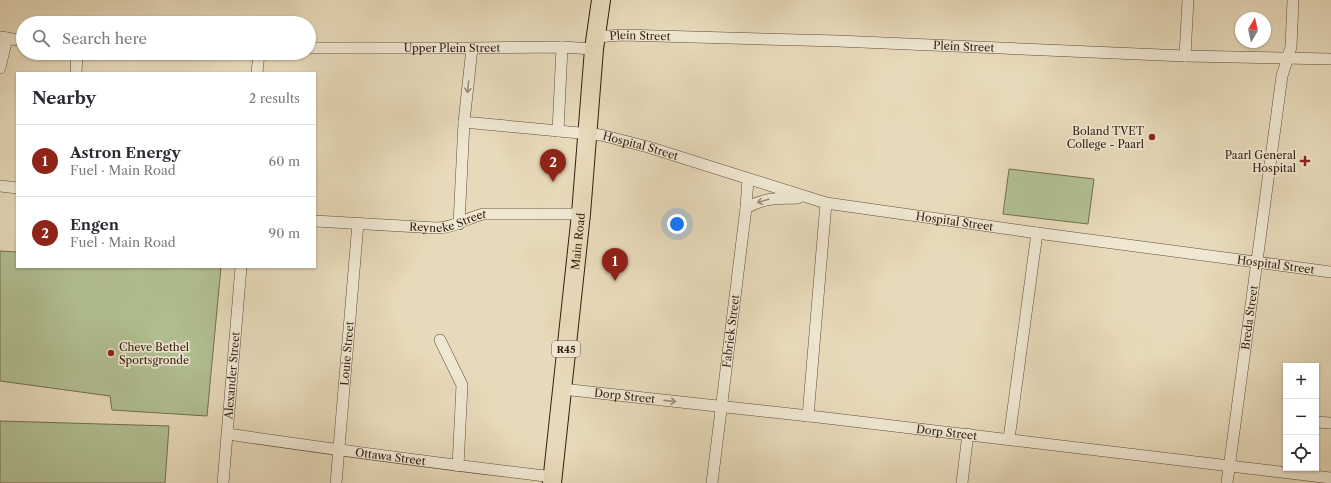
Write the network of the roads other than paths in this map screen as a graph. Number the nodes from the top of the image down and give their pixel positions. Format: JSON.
{"nodes":[{"id":1,"x":601,"y":0,"type":"edge"},
{"id":2,"x":1188,"y":0,"type":"edge"},
{"id":3,"x":1293,"y":0,"type":"edge"},
{"id":4,"x":4,"y":38,"type":"edge"},
{"id":5,"x":16,"y":40,"type":"edge"},
{"id":6,"x":595,"y":43,"type":"junction"},
{"id":7,"x":562,"y":47,"type":"junction"},
{"id":8,"x":316,"y":48,"type":"edge"},
{"id":9,"x":472,"y":48,"type":"junction"},
{"id":10,"x":1185,"y":56,"type":"junction"},
{"id":11,"x":1288,"y":58,"type":"junction"},
{"id":12,"x":1331,"y":59,"type":"edge"},
{"id":13,"x":77,"y":60,"type":"edge"},
{"id":14,"x":258,"y":60,"type":"edge"},
{"id":15,"x":0,"y":68,"type":"edge"},
{"id":16,"x":76,"y":72,"type":"edge"},
{"id":17,"x":257,"y":72,"type":"edge"},
{"id":18,"x":464,"y":122,"type":"junction"},
{"id":19,"x":558,"y":131,"type":"junction"},
{"id":20,"x":587,"y":133,"type":"junction"},
{"id":21,"x":748,"y":179,"type":"junction"},
{"id":22,"x":0,"y":186,"type":"edge"},
{"id":23,"x":16,"y":188,"type":"edge"},
{"id":24,"x":808,"y":198,"type":"junction"},
{"id":25,"x":826,"y":203,"type":"junction"},
{"id":26,"x":746,"y":208,"type":"junction"},
{"id":27,"x":581,"y":214,"type":"junction"},
{"id":28,"x":316,"y":221,"type":"edge"},
{"id":29,"x":358,"y":223,"type":"junction"},
{"id":30,"x":459,"y":224,"type":"junction"},
{"id":31,"x":1037,"y":233,"type":"junction"},
{"id":32,"x":1256,"y":262,"type":"junction"},
{"id":33,"x":241,"y":268,"type":"edge"},
{"id":34,"x":1331,"y":272,"type":"edge"},
{"id":35,"x":440,"y":340,"type":"dead end"},
{"id":36,"x":562,"y":389,"type":"junction"},
{"id":37,"x":722,"y":407,"type":"junction"},
{"id":38,"x":808,"y":416,"type":"junction"},
{"id":39,"x":1319,"y":422,"type":"edge"},
{"id":40,"x":1330,"y":424,"type":"edge"},
{"id":41,"x":228,"y":434,"type":"junction"},
{"id":42,"x":968,"y":434,"type":"junction"},
{"id":43,"x":1009,"y":439,"type":"junction"},
{"id":44,"x":339,"y":450,"type":"junction"},
{"id":45,"x":458,"y":466,"type":"junction"},
{"id":46,"x":1229,"y":466,"type":"junction"},
{"id":47,"x":1331,"y":478,"type":"edge"},
{"id":48,"x":553,"y":480,"type":"edge"},
{"id":49,"x":223,"y":483,"type":"edge"},
{"id":50,"x":336,"y":483,"type":"edge"},
{"id":51,"x":712,"y":483,"type":"edge"},
{"id":52,"x":962,"y":483,"type":"edge"},
{"id":53,"x":1227,"y":483,"type":"edge"}],
"edges":[{"from":1,"to":6,"type":"main road","name":"Main Road","number":"R45"},
{"from":2,"to":10,"type":"street"},
{"from":3,"to":11,"type":"street","name":"Breda Street"},
{"from":4,"to":5,"type":"street"},
{"from":4,"to":15,"type":"street"},
{"from":6,"to":7,"type":"street","name":"Upper Plein Street"},
{"from":6,"to":10,"type":"street","name":"Plein Street"},
{"from":6,"to":20,"type":"main road","name":"Main Road","number":"R45"},
{"from":7,"to":9,"type":"street","name":"Upper Plein Street"},
{"from":7,"to":19,"type":"street"},
{"from":8,"to":9,"type":"street","name":"Upper Plein Street"},
{"from":9,"to":18,"type":"street","one_way":true},
{"from":10,"to":11,"type":"street","name":"Plein Street"},
{"from":11,"to":12,"type":"street","name":"Plein Street"},
{"from":11,"to":32,"type":"street","name":"Breda Street"},
{"from":13,"to":16,"type":"street"},
{"from":14,"to":17,"type":"street"},
{"from":18,"to":19,"type":"street","name":"Hospital Street"},
{"from":18,"to":30,"type":"street"},
{"from":19,"to":20,"type":"street","name":"Hospital Street"},
{"from":20,"to":21,"type":"street","name":"Hospital Street"},
{"from":20,"to":27,"type":"main road","name":"Main Road","number":"R45"},
{"from":21,"to":24,"type":"street","name":"Hospital Street"},
{"from":21,"to":26,"type":"street","name":"Fabriek Street"},
{"from":22,"to":23,"type":"street"},
{"from":24,"to":25,"type":"street","name":"Hospital Street"},
{"from":24,"to":26,"type":"street","one_way":true},
{"from":25,"to":31,"type":"street","name":"Hospital Street"},
{"from":25,"to":38,"type":"street"},
{"from":26,"to":37,"type":"street","name":"Fabriek Street"},
{"from":27,"to":30,"type":"street","name":"Reyneke Street"},
{"from":27,"to":36,"type":"main road","name":"Main Road","number":"R45"},
{"from":28,"to":29,"type":"street","name":"Reyneke Street"},
{"from":29,"to":30,"type":"street","name":"Reyneke Street"},
{"from":29,"to":44,"type":"street","name":"Louie Street"},
{"from":31,"to":32,"type":"street","name":"Hospital Street"},
{"from":31,"to":43,"type":"street"},
{"from":32,"to":34,"type":"street","name":"Hospital Street"},
{"from":32,"to":46,"type":"street","name":"Breda Street"},
{"from":33,"to":41,"type":"street","name":"Alexander Street"},
{"from":35,"to":45,"type":"street"},
{"from":36,"to":37,"type":"street","name":"Dorp Street","one_way":true},
{"from":36,"to":48,"type":"main road","name":"Main Road","number":"R45"},
{"from":37,"to":38,"type":"street","name":"Dorp Street"},
{"from":37,"to":51,"type":"street","name":"Fabriek Street"},
{"from":38,"to":42,"type":"street","name":"Dorp Street"},
{"from":39,"to":40,"type":"street"},
{"from":41,"to":44,"type":"street","name":"Ottawa Street"},
{"from":41,"to":49,"type":"street","name":"Alexander Street"},
{"from":42,"to":43,"type":"street","name":"Dorp Street"},
{"from":42,"to":52,"type":"street"},
{"from":43,"to":46,"type":"street","name":"Dorp Street"},
{"from":44,"to":45,"type":"street","name":"Ottawa Street"},
{"from":44,"to":50,"type":"street","name":"Louie Street"},
{"from":45,"to":48,"type":"street","name":"Ottawa Street"},
{"from":46,"to":47,"type":"street","name":"Dorp Street"},
{"from":46,"to":53,"type":"street","name":"Breda Street"}]}
